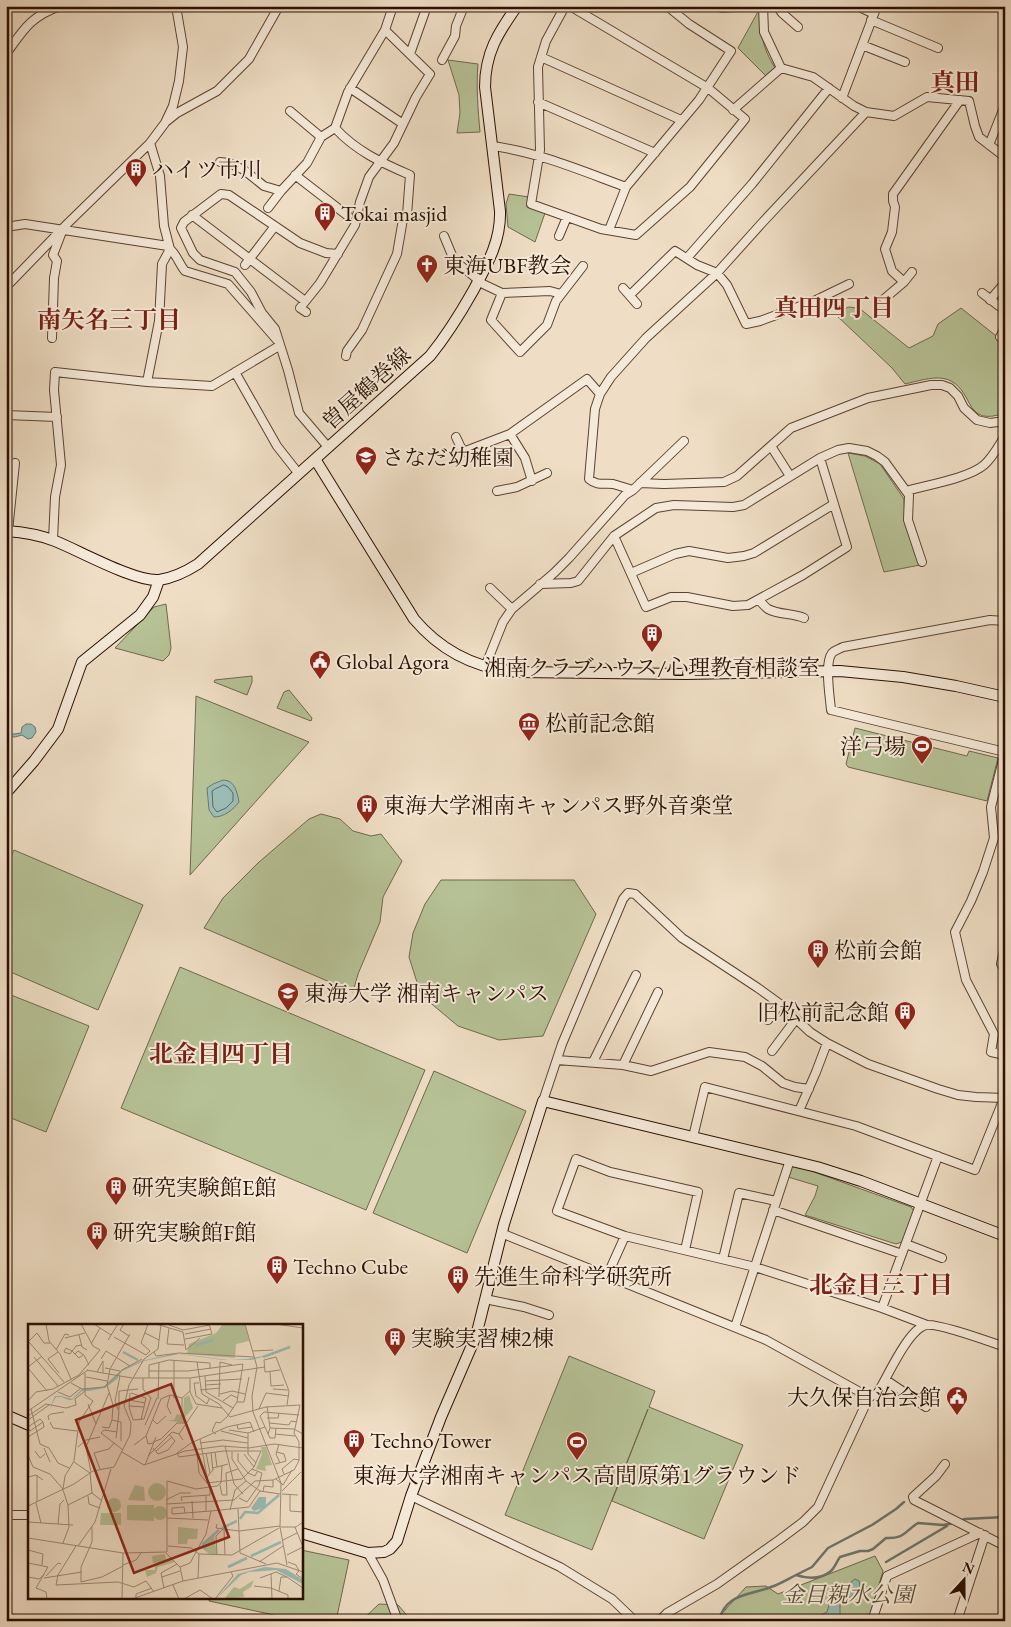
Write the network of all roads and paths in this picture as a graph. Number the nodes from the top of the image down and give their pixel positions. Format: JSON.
{"nodes":[{"id":1,"x":60,"y":6,"type":"edge"},
{"id":2,"x":176,"y":6,"type":"edge"},
{"id":3,"x":279,"y":6,"type":"edge"},
{"id":4,"x":393,"y":6,"type":"edge"},
{"id":5,"x":427,"y":6,"type":"edge"},
{"id":6,"x":464,"y":6,"type":"edge"},
{"id":7,"x":517,"y":6,"type":"edge"},
{"id":8,"x":565,"y":6,"type":"edge"},
{"id":9,"x":570,"y":6,"type":"edge"},
{"id":10,"x":667,"y":6,"type":"edge"},
{"id":11,"x":716,"y":6,"type":"edge"},
{"id":12,"x":749,"y":6,"type":"edge"},
{"id":13,"x":763,"y":6,"type":"edge"},
{"id":14,"x":778,"y":6,"type":"edge"},
{"id":15,"x":857,"y":6,"type":"edge"},
{"id":16,"x":874,"y":13,"type":"edge"},
{"id":17,"x":905,"y":25,"type":"dead end"},
{"id":18,"x":798,"y":27,"type":"dead end"},
{"id":19,"x":385,"y":30,"type":"junction"},
{"id":20,"x":902,"y":33,"type":"junction"},
{"id":21,"x":862,"y":45,"type":"junction"},
{"id":22,"x":938,"y":48,"type":"dead end"},
{"id":23,"x":6,"y":54,"type":"edge"},
{"id":24,"x":410,"y":54,"type":"junction"},
{"id":25,"x":541,"y":57,"type":"junction"},
{"id":26,"x":442,"y":60,"type":"dead end"},
{"id":27,"x":905,"y":62,"type":"dead end"},
{"id":28,"x":781,"y":68,"type":"junction"},
{"id":29,"x":350,"y":88,"type":"junction"},
{"id":30,"x":708,"y":88,"type":"junction"},
{"id":31,"x":829,"y":88,"type":"junction"},
{"id":32,"x":842,"y":98,"type":"junction"},
{"id":33,"x":960,"y":100,"type":"junction"},
{"id":34,"x":538,"y":102,"type":"junction"},
{"id":35,"x":1005,"y":105,"type":"edge"},
{"id":36,"x":734,"y":110,"type":"junction"},
{"id":37,"x":290,"y":111,"type":"dead end"},
{"id":38,"x":866,"y":112,"type":"junction"},
{"id":39,"x":681,"y":120,"type":"junction"},
{"id":40,"x":165,"y":123,"type":"junction"},
{"id":41,"x":403,"y":124,"type":"junction"},
{"id":42,"x":334,"y":128,"type":"junction"},
{"id":43,"x":321,"y":138,"type":"junction"},
{"id":44,"x":150,"y":143,"type":"junction"},
{"id":45,"x":989,"y":145,"type":"junction"},
{"id":46,"x":492,"y":146,"type":"junction"},
{"id":47,"x":654,"y":153,"type":"junction"},
{"id":48,"x":539,"y":156,"type":"junction"},
{"id":49,"x":1005,"y":157,"type":"edge"},
{"id":50,"x":220,"y":162,"type":"dead end"},
{"id":51,"x":380,"y":162,"type":"junction"},
{"id":52,"x":295,"y":175,"type":"junction"},
{"id":53,"x":626,"y":187,"type":"junction"},
{"id":54,"x":281,"y":191,"type":"junction"},
{"id":55,"x":268,"y":208,"type":"dead end"},
{"id":56,"x":192,"y":216,"type":"junction"},
{"id":57,"x":348,"y":216,"type":"dead end"},
{"id":58,"x":566,"y":217,"type":"junction"},
{"id":59,"x":275,"y":226,"type":"junction"},
{"id":60,"x":6,"y":227,"type":"edge"},
{"id":61,"x":62,"y":230,"type":"junction"},
{"id":62,"x":609,"y":230,"type":"junction"},
{"id":63,"x":444,"y":236,"type":"dead end"},
{"id":64,"x":559,"y":236,"type":"dead end"},
{"id":65,"x":169,"y":248,"type":"junction"},
{"id":66,"x":338,"y":254,"type":"junction"},
{"id":67,"x":687,"y":258,"type":"junction"},
{"id":68,"x":248,"y":262,"type":"junction"},
{"id":69,"x":583,"y":266,"type":"dead end"},
{"id":70,"x":912,"y":272,"type":"dead end"},
{"id":71,"x":717,"y":273,"type":"junction"},
{"id":72,"x":479,"y":280,"type":"junction"},
{"id":73,"x":904,"y":282,"type":"junction"},
{"id":74,"x":849,"y":284,"type":"dead end"},
{"id":75,"x":1005,"y":285,"type":"edge"},
{"id":76,"x":6,"y":287,"type":"edge"},
{"id":77,"x":623,"y":288,"type":"dead end"},
{"id":78,"x":502,"y":293,"type":"junction"},
{"id":79,"x":982,"y":293,"type":"dead end"},
{"id":80,"x":561,"y":294,"type":"junction"},
{"id":81,"x":630,"y":296,"type":"junction"},
{"id":82,"x":884,"y":299,"type":"dead end"},
{"id":83,"x":990,"y":300,"type":"junction"},
{"id":84,"x":305,"y":301,"type":"junction"},
{"id":85,"x":637,"y":304,"type":"dead end"},
{"id":86,"x":999,"y":306,"type":"dead end"},
{"id":87,"x":306,"y":312,"type":"dead end"},
{"id":88,"x":1005,"y":328,"type":"edge"},
{"id":89,"x":1000,"y":337,"type":"dead end"},
{"id":90,"x":52,"y":338,"type":"dead end"},
{"id":91,"x":278,"y":338,"type":"junction"},
{"id":92,"x":346,"y":356,"type":"dead end"},
{"id":93,"x":235,"y":372,"type":"junction"},
{"id":94,"x":147,"y":382,"type":"junction"},
{"id":95,"x":600,"y":394,"type":"junction"},
{"id":96,"x":6,"y":415,"type":"edge"},
{"id":97,"x":57,"y":417,"type":"junction"},
{"id":98,"x":1005,"y":420,"type":"edge"},
{"id":99,"x":510,"y":434,"type":"junction"},
{"id":100,"x":1005,"y":436,"type":"edge"},
{"id":101,"x":456,"y":437,"type":"dead end"},
{"id":102,"x":684,"y":441,"type":"dead end"},
{"id":103,"x":771,"y":446,"type":"junction"},
{"id":104,"x":328,"y":447,"type":"junction"},
{"id":105,"x":820,"y":458,"type":"junction"},
{"id":106,"x":315,"y":459,"type":"junction"},
{"id":107,"x":15,"y":463,"type":"dead end"},
{"id":108,"x":548,"y":473,"type":"dead end"},
{"id":109,"x":299,"y":474,"type":"junction"},
{"id":110,"x":790,"y":476,"type":"junction"},
{"id":111,"x":532,"y":481,"type":"junction"},
{"id":112,"x":640,"y":483,"type":"junction"},
{"id":113,"x":633,"y":490,"type":"junction"},
{"id":114,"x":906,"y":491,"type":"junction"},
{"id":115,"x":497,"y":492,"type":"dead end"},
{"id":116,"x":834,"y":504,"type":"junction"},
{"id":117,"x":7,"y":530,"type":"edge"},
{"id":118,"x":614,"y":536,"type":"junction"},
{"id":119,"x":53,"y":540,"type":"junction"},
{"id":120,"x":922,"y":562,"type":"dead end"},
{"id":121,"x":631,"y":573,"type":"junction"},
{"id":122,"x":159,"y":580,"type":"junction"},
{"id":123,"x":540,"y":584,"type":"junction"},
{"id":124,"x":490,"y":588,"type":"dead end"},
{"id":125,"x":759,"y":600,"type":"junction"},
{"id":126,"x":512,"y":608,"type":"junction"},
{"id":127,"x":804,"y":618,"type":"dead end"},
{"id":128,"x":1005,"y":621,"type":"edge"},
{"id":129,"x":485,"y":667,"type":"junction"},
{"id":130,"x":828,"y":671,"type":"junction"},
{"id":131,"x":1005,"y":698,"type":"edge"},
{"id":132,"x":1005,"y":752,"type":"edge"},
{"id":133,"x":6,"y":793,"type":"edge"},
{"id":134,"x":1005,"y":946,"type":"edge"},
{"id":135,"x":1005,"y":970,"type":"edge"},
{"id":136,"x":636,"y":975,"type":"dead end"},
{"id":137,"x":620,"y":987,"type":"dead end"},
{"id":138,"x":628,"y":991,"type":"junction"},
{"id":139,"x":658,"y":992,"type":"dead end"},
{"id":140,"x":780,"y":1004,"type":"junction"},
{"id":141,"x":796,"y":1019,"type":"junction"},
{"id":142,"x":768,"y":1020,"type":"dead end"},
{"id":143,"x":602,"y":1022,"type":"dead end"},
{"id":144,"x":611,"y":1026,"type":"junction"},
{"id":145,"x":827,"y":1043,"type":"junction"},
{"id":146,"x":772,"y":1051,"type":"dead end"},
{"id":147,"x":1005,"y":1054,"type":"edge"},
{"id":148,"x":557,"y":1060,"type":"junction"},
{"id":149,"x":593,"y":1062,"type":"junction"},
{"id":150,"x":623,"y":1065,"type":"junction"},
{"id":151,"x":809,"y":1089,"type":"junction"},
{"id":152,"x":1005,"y":1098,"type":"edge"},
{"id":153,"x":543,"y":1101,"type":"junction"},
{"id":154,"x":799,"y":1111,"type":"junction"},
{"id":155,"x":693,"y":1137,"type":"junction"},
{"id":156,"x":938,"y":1156,"type":"junction"},
{"id":157,"x":790,"y":1160,"type":"junction"},
{"id":158,"x":776,"y":1201,"type":"junction"},
{"id":159,"x":920,"y":1204,"type":"junction"},
{"id":160,"x":774,"y":1210,"type":"junction"},
{"id":161,"x":501,"y":1233,"type":"junction"},
{"id":162,"x":624,"y":1236,"type":"junction"},
{"id":163,"x":1005,"y":1236,"type":"edge"},
{"id":164,"x":906,"y":1244,"type":"junction"},
{"id":165,"x":685,"y":1250,"type":"junction"},
{"id":166,"x":902,"y":1254,"type":"junction"},
{"id":167,"x":942,"y":1258,"type":"dead end"},
{"id":168,"x":723,"y":1260,"type":"junction"},
{"id":169,"x":755,"y":1267,"type":"junction"},
{"id":170,"x":607,"y":1276,"type":"junction"},
{"id":171,"x":485,"y":1299,"type":"junction"},
{"id":172,"x":882,"y":1308,"type":"junction"},
{"id":173,"x":549,"y":1315,"type":"dead end"},
{"id":174,"x":927,"y":1325,"type":"junction"},
{"id":175,"x":735,"y":1327,"type":"junction"},
{"id":176,"x":1005,"y":1347,"type":"edge"},
{"id":177,"x":886,"y":1380,"type":"junction"},
{"id":178,"x":869,"y":1397,"type":"junction"},
{"id":179,"x":926,"y":1406,"type":"dead end"},
{"id":180,"x":6,"y":1415,"type":"edge"},
{"id":181,"x":28,"y":1424,"type":"edge"},
{"id":182,"x":945,"y":1464,"type":"dead end"},
{"id":183,"x":411,"y":1496,"type":"junction"},
{"id":184,"x":6,"y":1515,"type":"edge"},
{"id":185,"x":28,"y":1515,"type":"edge"},
{"id":186,"x":302,"y":1533,"type":"edge"},
{"id":187,"x":983,"y":1534,"type":"junction"},
{"id":188,"x":1005,"y":1546,"type":"edge"},
{"id":189,"x":368,"y":1553,"type":"junction"},
{"id":190,"x":398,"y":1621,"type":"edge"},
{"id":191,"x":635,"y":1621,"type":"edge"},
{"id":192,"x":659,"y":1621,"type":"edge"},
{"id":193,"x":872,"y":1621,"type":"edge"},
{"id":194,"x":957,"y":1621,"type":"edge"}],
"edges":[{"from":1,"to":23,"type":"street"},
{"from":2,"to":40,"type":"street"},
{"from":3,"to":40,"type":"street"},
{"from":4,"to":19,"type":"street"},
{"from":5,"to":24,"type":"street"},
{"from":6,"to":26,"type":"street"},
{"from":7,"to":46,"type":"street","name":"曽屋鶴巻線"},
{"from":8,"to":25,"type":"street"},
{"from":9,"to":30,"type":"street"},
{"from":10,"to":30,"type":"street"},
{"from":11,"to":12,"type":"street"},
{"from":13,"to":28,"type":"street"},
{"from":14,"to":18,"type":"street"},
{"from":15,"to":16,"type":"street"},
{"from":16,"to":20,"type":"street"},
{"from":16,"to":21,"type":"street"},
{"from":17,"to":20,"type":"street"},
{"from":19,"to":24,"type":"street"},
{"from":19,"to":29,"type":"street"},
{"from":20,"to":22,"type":"street"},
{"from":21,"to":27,"type":"street"},
{"from":21,"to":32,"type":"street"},
{"from":24,"to":41,"type":"street"},
{"from":25,"to":34,"type":"street"},
{"from":25,"to":39,"type":"street"},
{"from":28,"to":31,"type":"street"},
{"from":28,"to":36,"type":"street"},
{"from":29,"to":41,"type":"street"},
{"from":29,"to":42,"type":"street"},
{"from":30,"to":36,"type":"street"},
{"from":30,"to":39,"type":"street"},
{"from":31,"to":32,"type":"street"},
{"from":31,"to":67,"type":"street"},
{"from":32,"to":38,"type":"street"},
{"from":33,"to":38,"type":"street"},
{"from":33,"to":45,"type":"street"},
{"from":33,"to":73,"type":"street"},
{"from":34,"to":47,"type":"street"},
{"from":34,"to":48,"type":"street"},
{"from":35,"to":45,"type":"street"},
{"from":36,"to":62,"type":"street"},
{"from":37,"to":43,"type":"street"},
{"from":38,"to":71,"type":"street"},
{"from":39,"to":47,"type":"street"},
{"from":40,"to":44,"type":"street"},
{"from":41,"to":51,"type":"street"},
{"from":42,"to":43,"type":"street"},
{"from":42,"to":51,"type":"street"},
{"from":43,"to":52,"type":"street"},
{"from":44,"to":61,"type":"street"},
{"from":44,"to":65,"type":"street"},
{"from":45,"to":49,"type":"street"},
{"from":46,"to":48,"type":"street"},
{"from":46,"to":72,"type":"street","name":"曽屋鶴巻線"},
{"from":47,"to":53,"type":"street"},
{"from":48,"to":53,"type":"street"},
{"from":48,"to":58,"type":"street"},
{"from":50,"to":54,"type":"street"},
{"from":51,"to":66,"type":"street"},
{"from":51,"to":92,"type":"street"},
{"from":52,"to":54,"type":"street"},
{"from":52,"to":57,"type":"street"},
{"from":53,"to":62,"type":"street"},
{"from":54,"to":55,"type":"street"},
{"from":56,"to":59,"type":"street"},
{"from":56,"to":68,"type":"street"},
{"from":56,"to":91,"type":"street"},
{"from":58,"to":62,"type":"street"},
{"from":58,"to":64,"type":"street"},
{"from":59,"to":66,"type":"street"},
{"from":59,"to":68,"type":"street"},
{"from":60,"to":61,"type":"street"},
{"from":61,"to":65,"type":"street"},
{"from":61,"to":76,"type":"street"},
{"from":61,"to":90,"type":"street"},
{"from":63,"to":72,"type":"street"},
{"from":65,"to":91,"type":"street"},
{"from":65,"to":94,"type":"street"},
{"from":66,"to":84,"type":"street"},
{"from":67,"to":71,"type":"street"},
{"from":67,"to":81,"type":"street"},
{"from":68,"to":84,"type":"street"},
{"from":69,"to":80,"type":"street"},
{"from":70,"to":73,"type":"street"},
{"from":71,"to":74,"type":"street"},
{"from":71,"to":95,"type":"street"},
{"from":72,"to":78,"type":"street"},
{"from":72,"to":104,"type":"street","name":"曽屋鶴巻線"},
{"from":73,"to":82,"type":"street"},
{"from":75,"to":83,"type":"street"},
{"from":77,"to":81,"type":"street"},
{"from":78,"to":80,"type":"street"},
{"from":78,"to":80,"type":"street"},
{"from":79,"to":83,"type":"street"},
{"from":81,"to":85,"type":"street"},
{"from":83,"to":86,"type":"street"},
{"from":84,"to":87,"type":"street"},
{"from":88,"to":89,"type":"street"},
{"from":91,"to":93,"type":"street"},
{"from":91,"to":104,"type":"street"},
{"from":93,"to":94,"type":"street"},
{"from":93,"to":109,"type":"street"},
{"from":94,"to":97,"type":"street"},
{"from":95,"to":99,"type":"street"},
{"from":95,"to":113,"type":"street"},
{"from":96,"to":97,"type":"street"},
{"from":97,"to":119,"type":"street"},
{"from":98,"to":103,"type":"street"},
{"from":99,"to":101,"type":"street"},
{"from":99,"to":111,"type":"street"},
{"from":100,"to":114,"type":"street"},
{"from":102,"to":112,"type":"street"},
{"from":103,"to":110,"type":"street"},
{"from":103,"to":112,"type":"street"},
{"from":104,"to":106,"type":"street","name":"曽屋鶴巻線"},
{"from":105,"to":110,"type":"street"},
{"from":105,"to":114,"type":"street"},
{"from":105,"to":116,"type":"street"},
{"from":106,"to":109,"type":"street","name":"曽屋鶴巻線"},
{"from":106,"to":129,"type":"street"},
{"from":107,"to":117,"type":"street"},
{"from":108,"to":111,"type":"street"},
{"from":109,"to":122,"type":"street","name":"曽屋鶴巻線"},
{"from":110,"to":118,"type":"street"},
{"from":111,"to":115,"type":"street"},
{"from":112,"to":113,"type":"street"},
{"from":113,"to":123,"type":"street"},
{"from":114,"to":120,"type":"street"},
{"from":116,"to":121,"type":"street"},
{"from":116,"to":125,"type":"street"},
{"from":117,"to":119,"type":"street","name":"曽屋鶴巻線"},
{"from":118,"to":121,"type":"street"},
{"from":118,"to":123,"type":"street"},
{"from":119,"to":122,"type":"street","name":"曽屋鶴巻線"},
{"from":121,"to":125,"type":"street"},
{"from":122,"to":133,"type":"street"},
{"from":123,"to":126,"type":"street"},
{"from":124,"to":126,"type":"street"},
{"from":125,"to":127,"type":"street"},
{"from":126,"to":129,"type":"street"},
{"from":128,"to":130,"type":"street"},
{"from":129,"to":130,"type":"street"},
{"from":130,"to":131,"type":"street"},
{"from":130,"to":132,"type":"street"},
{"from":132,"to":147,"type":"street"},
{"from":134,"to":135,"type":"street"},
{"from":136,"to":138,"type":"street"},
{"from":137,"to":138,"type":"street"},
{"from":138,"to":144,"type":"street"},
{"from":139,"to":150,"type":"street"},
{"from":140,"to":141,"type":"street"},
{"from":140,"to":142,"type":"street"},
{"from":140,"to":148,"type":"street"},
{"from":141,"to":145,"type":"street"},
{"from":141,"to":146,"type":"street"},
{"from":143,"to":144,"type":"street"},
{"from":144,"to":149,"type":"street"},
{"from":145,"to":151,"type":"street"},
{"from":145,"to":152,"type":"street"},
{"from":148,"to":149,"type":"street"},
{"from":148,"to":153,"type":"street"},
{"from":149,"to":150,"type":"street"},
{"from":150,"to":151,"type":"street"},
{"from":151,"to":154,"type":"street"},
{"from":152,"to":156,"type":"street"},
{"from":153,"to":155,"type":"street"},
{"from":153,"to":161,"type":"street"},
{"from":154,"to":155,"type":"street"},
{"from":154,"to":156,"type":"street"},
{"from":155,"to":157,"type":"street"},
{"from":156,"to":159,"type":"street"},
{"from":157,"to":158,"type":"street"},
{"from":157,"to":159,"type":"street"},
{"from":158,"to":160,"type":"street"},
{"from":158,"to":168,"type":"street"},
{"from":159,"to":163,"type":"street"},
{"from":159,"to":164,"type":"street"},
{"from":160,"to":166,"type":"street"},
{"from":160,"to":169,"type":"street"},
{"from":161,"to":170,"type":"street"},
{"from":161,"to":171,"type":"street"},
{"from":162,"to":165,"type":"street"},
{"from":162,"to":165,"type":"street"},
{"from":162,"to":170,"type":"street"},
{"from":164,"to":166,"type":"street"},
{"from":164,"to":167,"type":"street"},
{"from":165,"to":168,"type":"street"},
{"from":166,"to":172,"type":"street"},
{"from":168,"to":169,"type":"street"},
{"from":169,"to":172,"type":"street"},
{"from":169,"to":175,"type":"street"},
{"from":170,"to":175,"type":"street"},
{"from":171,"to":173,"type":"street"},
{"from":171,"to":183,"type":"street"},
{"from":172,"to":174,"type":"street"},
{"from":174,"to":176,"type":"street"},
{"from":174,"to":177,"type":"street"},
{"from":175,"to":178,"type":"street"},
{"from":177,"to":178,"type":"street"},
{"from":177,"to":179,"type":"street"},
{"from":178,"to":192,"type":"street"},
{"from":180,"to":181,"type":"street"},
{"from":182,"to":187,"type":"street"},
{"from":183,"to":189,"type":"street"},
{"from":183,"to":191,"type":"street"},
{"from":184,"to":185,"type":"street"},
{"from":186,"to":189,"type":"street"},
{"from":187,"to":188,"type":"street"},
{"from":187,"to":193,"type":"street"},
{"from":187,"to":194,"type":"street"},
{"from":189,"to":190,"type":"street"}]}
